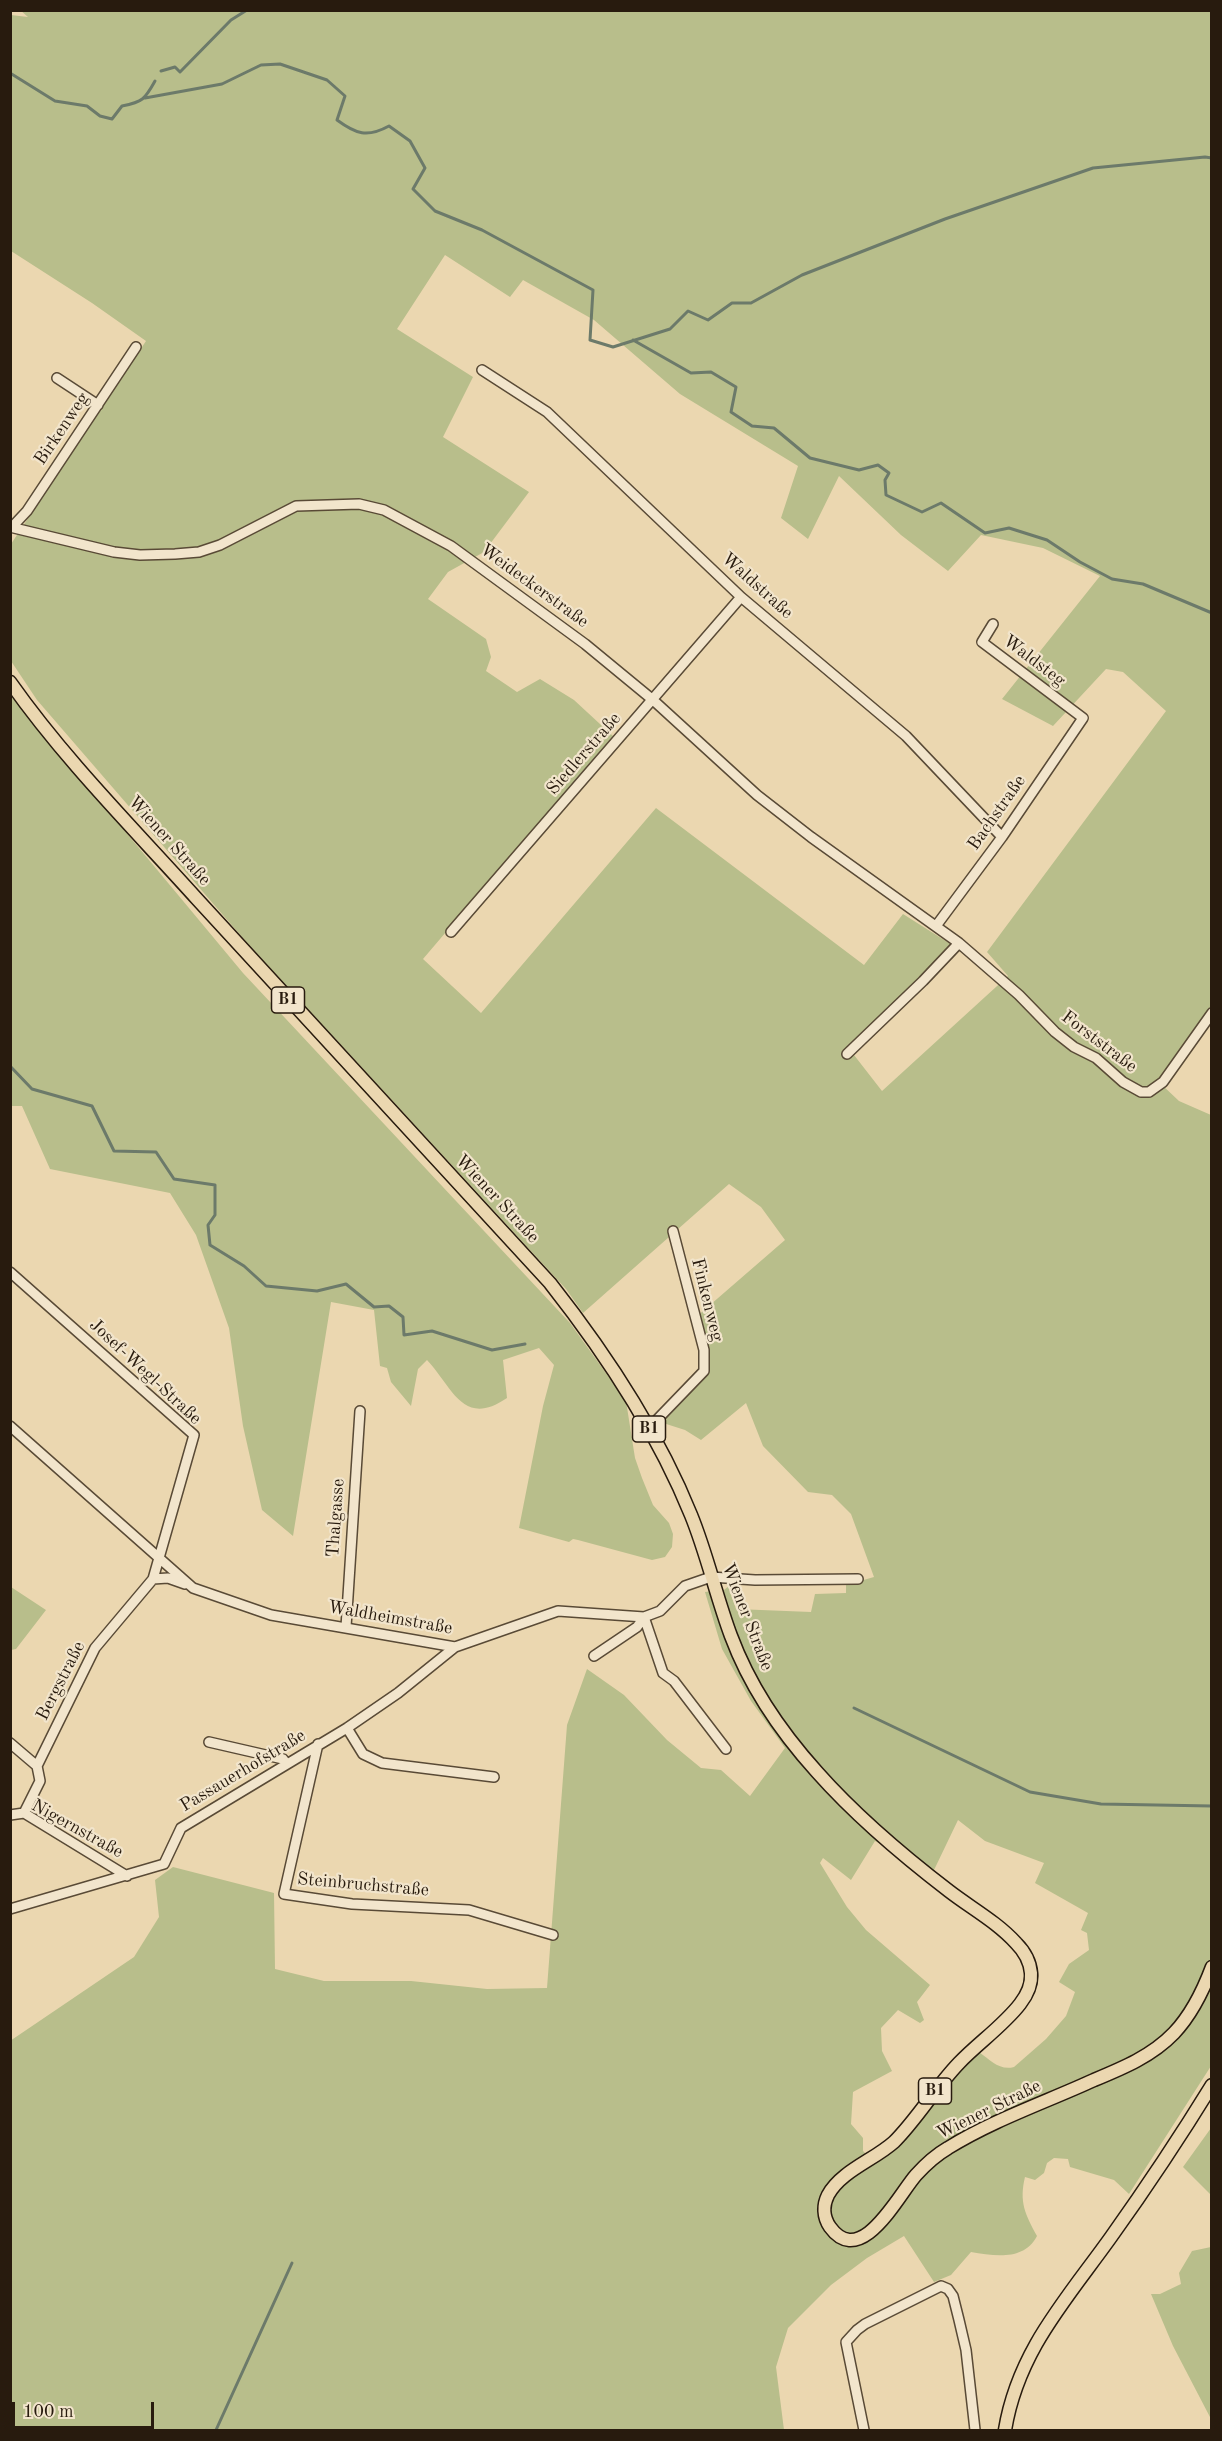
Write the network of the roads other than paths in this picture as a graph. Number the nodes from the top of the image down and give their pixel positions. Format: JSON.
{"nodes":[{"id":1,"x":136,"y":347,"type":"dead end"},
{"id":2,"x":482,"y":370,"type":"dead end"},
{"id":3,"x":57,"y":378,"type":"dead end"},
{"id":4,"x":98,"y":405,"type":"junction"},
{"id":5,"x":11,"y":527,"type":"edge"},
{"id":6,"x":741,"y":597,"type":"junction"},
{"id":7,"x":993,"y":624,"type":"dead end"},
{"id":8,"x":10,"y":682,"type":"edge"},
{"id":9,"x":653,"y":700,"type":"junction"},
{"id":10,"x":1083,"y":718,"type":"joint"},
{"id":11,"x":1002,"y":837,"type":"junction"},
{"id":12,"x":936,"y":926,"type":"junction"},
{"id":13,"x":451,"y":932,"type":"dead end"},
{"id":14,"x":959,"y":943,"type":"junction"},
{"id":15,"x":1212,"y":1013,"type":"edge"},
{"id":16,"x":847,"y":1054,"type":"dead end"},
{"id":17,"x":673,"y":1231,"type":"dead end"},
{"id":18,"x":10,"y":1272,"type":"edge"},
{"id":19,"x":360,"y":1411,"type":"dead end"},
{"id":20,"x":10,"y":1426,"type":"edge"},
{"id":21,"x":649,"y":1428,"type":"junction"},
{"id":22,"x":159,"y":1557,"type":"junction"},
{"id":23,"x":711,"y":1576,"type":"junction"},
{"id":24,"x":153,"y":1579,"type":"junction"},
{"id":25,"x":858,"y":1579,"type":"dead end"},
{"id":26,"x":193,"y":1588,"type":"junction"},
{"id":27,"x":644,"y":1617,"type":"junction"},
{"id":28,"x":346,"y":1627,"type":"junction"},
{"id":29,"x":455,"y":1647,"type":"junction"},
{"id":30,"x":594,"y":1656,"type":"dead end"},
{"id":31,"x":347,"y":1728,"type":"junction"},
{"id":32,"x":209,"y":1742,"type":"dead end"},
{"id":33,"x":10,"y":1743,"type":"edge"},
{"id":34,"x":318,"y":1744,"type":"junction"},
{"id":35,"x":726,"y":1749,"type":"dead end"},
{"id":36,"x":286,"y":1763,"type":"junction"},
{"id":37,"x":37,"y":1766,"type":"junction"},
{"id":38,"x":494,"y":1777,"type":"dead end"},
{"id":39,"x":24,"y":1813,"type":"junction"},
{"id":40,"x":10,"y":1815,"type":"edge"},
{"id":41,"x":127,"y":1876,"type":"junction"},
{"id":42,"x":10,"y":1909,"type":"edge"},
{"id":43,"x":553,"y":1935,"type":"dead end"},
{"id":44,"x":1212,"y":1967,"type":"edge"},
{"id":45,"x":1212,"y":2085,"type":"edge"},
{"id":46,"x":864,"y":2430,"type":"edge"},
{"id":47,"x":975,"y":2430,"type":"edge"},
{"id":48,"x":1005,"y":2430,"type":"edge"}],
"edges":[{"from":1,"to":4,"type":"street","name":"Birkenweg"},
{"from":2,"to":6,"type":"street","name":"Waldstraße"},
{"from":3,"to":4,"type":"street"},
{"from":4,"to":5,"type":"street","name":"Birkenweg"},
{"from":5,"to":9,"type":"street","name":"Weideckerstraße"},
{"from":6,"to":9,"type":"street","name":"Siedlerstraße"},
{"from":6,"to":11,"type":"street","name":"Waldstraße"},
{"from":7,"to":10,"type":"street","name":"Waldsteg"},
{"from":8,"to":21,"type":"main road","name":"Wiener Straße","number":"B1"},
{"from":9,"to":12,"type":"street","name":"Weideckerstraße"},
{"from":9,"to":13,"type":"street","name":"Siedlerstraße"},
{"from":10,"to":11,"type":"street","name":"Bachstraße"},
{"from":11,"to":12,"type":"street","name":"Bachstraße"},
{"from":12,"to":14,"type":"street","name":"Weideckerstraße"},
{"from":14,"to":15,"type":"street","name":"Forststraße"},
{"from":14,"to":16,"type":"street"},
{"from":17,"to":21,"type":"street","name":"Finkenweg"},
{"from":18,"to":22,"type":"street","name":"Josef-Wegl-Straße"},
{"from":19,"to":28,"type":"street","name":"Thalgasse"},
{"from":20,"to":22,"type":"street","name":"Waldheimstraße"},
{"from":21,"to":23,"type":"main road","name":"Wiener Straße","number":"B1"},
{"from":22,"to":24,"type":"street","name":"Bergstraße"},
{"from":22,"to":26,"type":"street","name":"Waldheimstraße"},
{"from":23,"to":25,"type":"street"},
{"from":23,"to":27,"type":"street"},
{"from":23,"to":44,"type":"main road","name":"Wiener Straße","number":"B1"},
{"from":24,"to":26,"type":"street","name":"Waldheimstraße"},
{"from":24,"to":37,"type":"street","name":"Bergstraße"},
{"from":26,"to":28,"type":"street","name":"Waldheimstraße"},
{"from":27,"to":29,"type":"street","name":"Waldheimstraße"},
{"from":27,"to":30,"type":"street"},
{"from":27,"to":35,"type":"street"},
{"from":28,"to":29,"type":"street","name":"Waldheimstraße"},
{"from":29,"to":31,"type":"street","name":"Passauerhofstraße"},
{"from":31,"to":34,"type":"street","name":"Passauerhofstraße"},
{"from":31,"to":38,"type":"street"},
{"from":32,"to":36,"type":"street"},
{"from":33,"to":37,"type":"street"},
{"from":34,"to":36,"type":"street","name":"Passauerhofstraße"},
{"from":34,"to":43,"type":"street","name":"Steinbruchstraße"},
{"from":36,"to":41,"type":"street","name":"Passauerhofstraße"},
{"from":37,"to":39,"type":"street","name":"Bergstraße"},
{"from":39,"to":40,"type":"street","name":"Nigernstraße"},
{"from":39,"to":41,"type":"street","name":"Nigernstraße"},
{"from":41,"to":42,"type":"street","name":"Passauerhofstraße"},
{"from":45,"to":48,"type":"main road"},
{"from":46,"to":47,"type":"street"}]}
